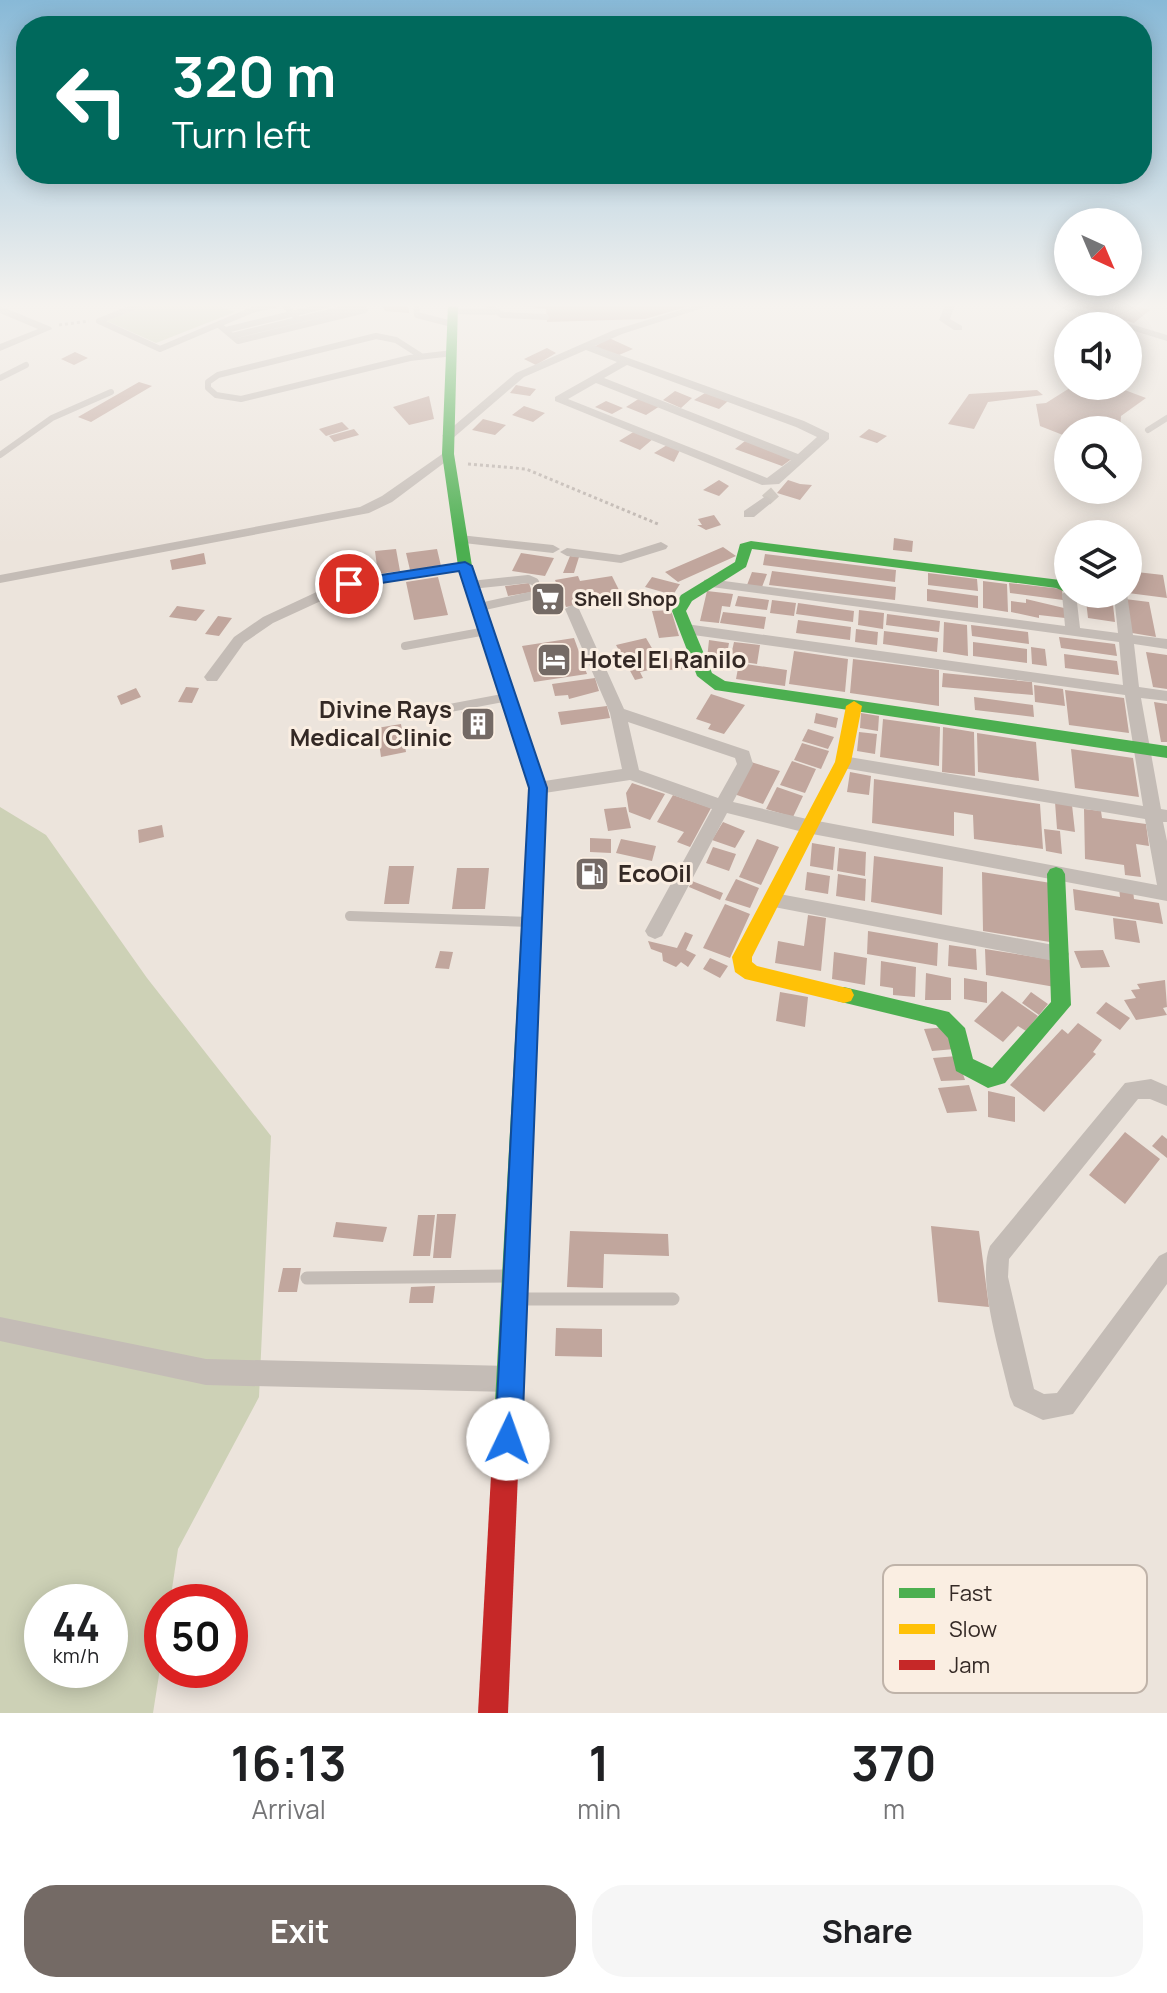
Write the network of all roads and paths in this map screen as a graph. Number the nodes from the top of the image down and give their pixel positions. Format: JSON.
{"nodes":[{"id":1,"x":208,"y":385,"type":"edge"},
{"id":2,"x":300,"y":385,"type":"edge"},
{"id":3,"x":452,"y":385,"type":"edge"},
{"id":4,"x":511,"y":385,"type":"edge"},
{"id":5,"x":582,"y":385,"type":"edge"},
{"id":6,"x":611,"y":385,"type":"edge"},
{"id":7,"x":691,"y":385,"type":"edge"},
{"id":8,"x":111,"y":392,"type":"dead end"},
{"id":9,"x":1167,"y":418,"type":"edge"},
{"id":10,"x":1148,"y":430,"type":"dead end"},
{"id":11,"x":449,"y":452,"type":"junction"},
{"id":12,"x":0,"y":455,"type":"edge"},
{"id":13,"x":800,"y":459,"type":"junction"},
{"id":14,"x":772,"y":491,"type":"junction"},
{"id":15,"x":749,"y":514,"type":"dead end"},
{"id":16,"x":658,"y":524,"type":"dead end"},
{"id":17,"x":460,"y":539,"type":"junction"},
{"id":18,"x":661,"y":546,"type":"dead end"},
{"id":19,"x":465,"y":566,"type":"junction"},
{"id":20,"x":0,"y":579,"type":"edge"},
{"id":21,"x":709,"y":583,"type":"junction"},
{"id":22,"x":1054,"y":583,"type":"edge"},
{"id":23,"x":471,"y":585,"type":"junction"},
{"id":24,"x":478,"y":607,"type":"junction"},
{"id":25,"x":1070,"y":608,"type":"edge"},
{"id":26,"x":1123,"y":608,"type":"edge"},
{"id":27,"x":572,"y":609,"type":"dead end"},
{"id":28,"x":686,"y":629,"type":"junction"},
{"id":29,"x":486,"y":631,"type":"junction"},
{"id":30,"x":1073,"y":631,"type":"junction"},
{"id":31,"x":1127,"y":639,"type":"junction"},
{"id":32,"x":1167,"y":644,"type":"edge"},
{"id":33,"x":405,"y":646,"type":"dead end"},
{"id":34,"x":212,"y":677,"type":"dead end"},
{"id":35,"x":1132,"y":692,"type":"junction"},
{"id":36,"x":1167,"y":696,"type":"edge"},
{"id":37,"x":508,"y":697,"type":"junction"},
{"id":38,"x":854,"y":706,"type":"junction"},
{"id":39,"x":618,"y":713,"type":"junction"},
{"id":40,"x":418,"y":714,"type":"dead end"},
{"id":41,"x":1145,"y":749,"type":"junction"},
{"id":42,"x":1167,"y":752,"type":"edge"},
{"id":43,"x":843,"y":762,"type":"junction"},
{"id":44,"x":631,"y":774,"type":"junction"},
{"id":45,"x":538,"y":788,"type":"junction"},
{"id":46,"x":720,"y":805,"type":"junction"},
{"id":47,"x":1161,"y":815,"type":"edge"},
{"id":48,"x":807,"y":826,"type":"junction"},
{"id":49,"x":1056,"y":874,"type":"junction"},
{"id":50,"x":1167,"y":893,"type":"edge"},
{"id":51,"x":774,"y":900,"type":"junction"},
{"id":52,"x":350,"y":916,"type":"dead end"},
{"id":53,"x":531,"y":922,"type":"junction"},
{"id":54,"x":655,"y":931,"type":"dead end"},
{"id":55,"x":1059,"y":954,"type":"junction"},
{"id":56,"x":1167,"y":1096,"type":"edge"},
{"id":57,"x":1167,"y":1264,"type":"edge"},
{"id":58,"x":516,"y":1276,"type":"junction"},
{"id":59,"x":307,"y":1278,"type":"dead end"},
{"id":60,"x":515,"y":1299,"type":"junction"},
{"id":61,"x":673,"y":1299,"type":"dead end"},
{"id":62,"x":0,"y":1329,"type":"edge"},
{"id":63,"x":512,"y":1379,"type":"junction"},
{"id":64,"x":493,"y":1713,"type":"edge"}],
"edges":[{"from":1,"to":2,"type":"lane"},
{"from":3,"to":11,"type":"street"},
{"from":4,"to":11,"type":"street"},
{"from":5,"to":14,"type":"street"},
{"from":6,"to":13,"type":"street"},
{"from":7,"to":13,"type":"street"},
{"from":8,"to":12,"type":"lane"},
{"from":9,"to":10,"type":"lane"},
{"from":11,"to":16,"type":"path"},
{"from":11,"to":17,"type":"street"},
{"from":11,"to":20,"type":"street"},
{"from":13,"to":14,"type":"street"},
{"from":14,"to":15,"type":"street"},
{"from":17,"to":18,"type":"street"},
{"from":17,"to":19,"type":"street"},
{"from":19,"to":23,"type":"street"},
{"from":19,"to":34,"type":"street"},
{"from":21,"to":22,"type":"street"},
{"from":21,"to":28,"type":"street"},
{"from":21,"to":30,"type":"street"},
{"from":23,"to":24,"type":"street"},
{"from":23,"to":24,"type":"lane"},
{"from":24,"to":29,"type":"street"},
{"from":25,"to":30,"type":"street"},
{"from":26,"to":31,"type":"street"},
{"from":27,"to":39,"type":"street"},
{"from":28,"to":35,"type":"street"},
{"from":28,"to":38,"type":"street"},
{"from":29,"to":33,"type":"lane"},
{"from":29,"to":37,"type":"street"},
{"from":30,"to":31,"type":"street"},
{"from":31,"to":32,"type":"street"},
{"from":31,"to":35,"type":"street"},
{"from":35,"to":36,"type":"street"},
{"from":35,"to":41,"type":"street"},
{"from":37,"to":40,"type":"lane"},
{"from":37,"to":45,"type":"street"},
{"from":38,"to":41,"type":"street"},
{"from":38,"to":43,"type":"street"},
{"from":39,"to":44,"type":"street"},
{"from":39,"to":46,"type":"street"},
{"from":41,"to":42,"type":"street"},
{"from":41,"to":47,"type":"street"},
{"from":43,"to":47,"type":"street"},
{"from":43,"to":48,"type":"street"},
{"from":44,"to":45,"type":"street"},
{"from":44,"to":46,"type":"street"},
{"from":45,"to":53,"type":"street"},
{"from":46,"to":48,"type":"street"},
{"from":46,"to":54,"type":"street"},
{"from":47,"to":50,"type":"street"},
{"from":48,"to":49,"type":"street"},
{"from":48,"to":51,"type":"street"},
{"from":49,"to":50,"type":"street"},
{"from":49,"to":55,"type":"street"},
{"from":51,"to":55,"type":"street"},
{"from":51,"to":55,"type":"street"},
{"from":52,"to":53,"type":"lane"},
{"from":53,"to":58,"type":"street"},
{"from":56,"to":57,"type":"street"},
{"from":58,"to":59,"type":"lane"},
{"from":58,"to":60,"type":"street"},
{"from":60,"to":61,"type":"lane"},
{"from":60,"to":63,"type":"street"},
{"from":62,"to":63,"type":"street"},
{"from":63,"to":64,"type":"street"}]}
